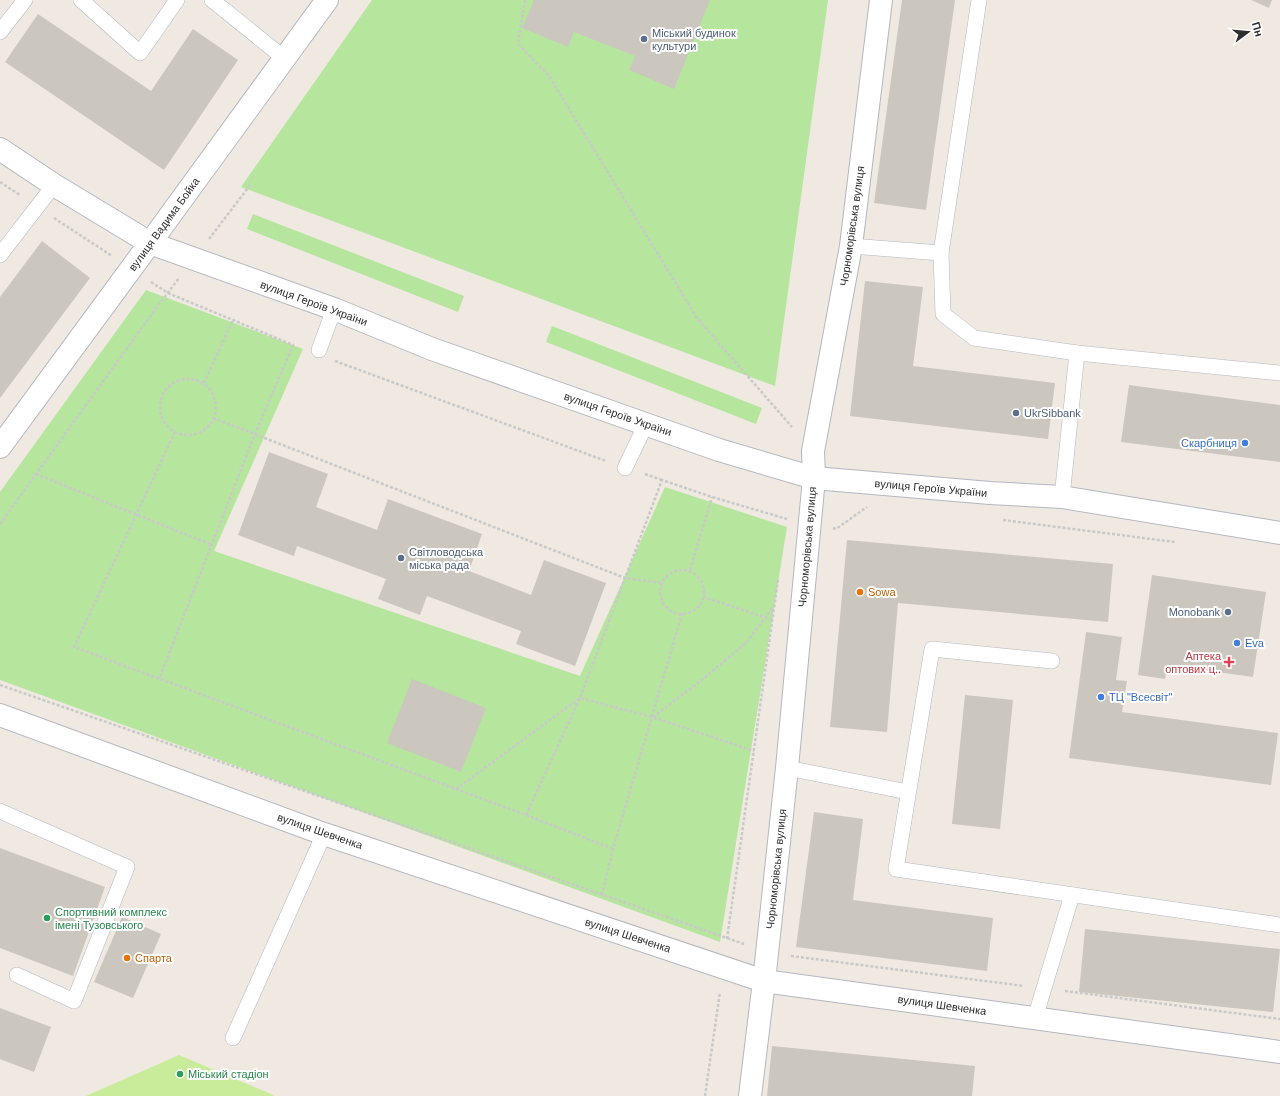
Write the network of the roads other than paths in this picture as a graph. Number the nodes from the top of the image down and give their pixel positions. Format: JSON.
{"nodes":[{"id":1,"x":25,"y":0,"type":"edge"},
{"id":2,"x":81,"y":0,"type":"edge"},
{"id":3,"x":177,"y":0,"type":"edge"},
{"id":4,"x":212,"y":0,"type":"edge"},
{"id":5,"x":327,"y":0,"type":"edge"},
{"id":6,"x":881,"y":0,"type":"edge"},
{"id":7,"x":979,"y":0,"type":"edge"},
{"id":8,"x":0,"y":32,"type":"edge"},
{"id":9,"x":284,"y":58,"type":"junction"},
{"id":10,"x":0,"y":149,"type":"edge"},
{"id":11,"x":54,"y":185,"type":"junction"},
{"id":12,"x":150,"y":243,"type":"junction"},
{"id":13,"x":852,"y":246,"type":"junction"},
{"id":14,"x":941,"y":253,"type":"junction"},
{"id":15,"x":0,"y":254,"type":"edge"},
{"id":16,"x":334,"y":308,"type":"junction"},
{"id":17,"x":319,"y":350,"type":"dead end"},
{"id":18,"x":1077,"y":353,"type":"junction"},
{"id":19,"x":1280,"y":373,"type":"edge"},
{"id":20,"x":646,"y":424,"type":"junction"},
{"id":21,"x":0,"y":447,"type":"edge"},
{"id":22,"x":625,"y":468,"type":"road end"},
{"id":23,"x":814,"y":478,"type":"junction"},
{"id":24,"x":1062,"y":497,"type":"junction"},
{"id":25,"x":1280,"y":533,"type":"edge"},
{"id":26,"x":1052,"y":661,"type":"dead end"},
{"id":27,"x":0,"y":715,"type":"edge"},
{"id":28,"x":787,"y":768,"type":"junction"},
{"id":29,"x":908,"y":792,"type":"junction"},
{"id":30,"x":0,"y":810,"type":"edge"},
{"id":31,"x":324,"y":834,"type":"junction"},
{"id":32,"x":1072,"y":895,"type":"junction"},
{"id":33,"x":1280,"y":925,"type":"edge"},
{"id":34,"x":17,"y":975,"type":"dead end"},
{"id":35,"x":764,"y":980,"type":"junction"},
{"id":36,"x":1036,"y":1018,"type":"junction"},
{"id":37,"x":233,"y":1038,"type":"dead end"},
{"id":38,"x":1280,"y":1052,"type":"edge"},
{"id":39,"x":750,"y":1096,"type":"edge"}],
"edges":[{"from":1,"to":8,"type":"lane"},
{"from":2,"to":3,"type":"lane"},
{"from":4,"to":9,"type":"lane"},
{"from":5,"to":9,"type":"street","name":"вулиця Вадима Бойка"},
{"from":6,"to":13,"type":"street","name":"Чорноморівська вулиця"},
{"from":7,"to":14,"type":"lane"},
{"from":9,"to":12,"type":"street","name":"вулиця Вадима Бойка"},
{"from":10,"to":11,"type":"street","name":"вулиця Героїв України"},
{"from":11,"to":12,"type":"street","name":"вулиця Героїв України"},
{"from":11,"to":15,"type":"lane"},
{"from":12,"to":16,"type":"street","name":"вулиця Героїв України"},
{"from":12,"to":21,"type":"street","name":"вулиця Вадима Бойка"},
{"from":13,"to":14,"type":"lane"},
{"from":13,"to":23,"type":"street","name":"Чорноморівська вулиця"},
{"from":14,"to":18,"type":"lane"},
{"from":16,"to":17,"type":"lane"},
{"from":16,"to":20,"type":"street","name":"вулиця Героїв України"},
{"from":18,"to":19,"type":"lane"},
{"from":18,"to":24,"type":"lane"},
{"from":20,"to":22,"type":"lane"},
{"from":20,"to":23,"type":"street","name":"вулиця Героїв України"},
{"from":23,"to":24,"type":"street","name":"вулиця Героїв України"},
{"from":23,"to":28,"type":"street","name":"Чорноморівська вулиця"},
{"from":24,"to":25,"type":"street","name":"вулиця Героїв України"},
{"from":26,"to":29,"type":"lane"},
{"from":27,"to":31,"type":"street","name":"вулиця Шевченка"},
{"from":28,"to":29,"type":"lane"},
{"from":28,"to":35,"type":"street","name":"Чорноморівська вулиця"},
{"from":29,"to":32,"type":"lane"},
{"from":30,"to":34,"type":"lane"},
{"from":31,"to":35,"type":"street","name":"вулиця Шевченка"},
{"from":31,"to":37,"type":"lane"},
{"from":32,"to":33,"type":"lane"},
{"from":32,"to":36,"type":"lane"},
{"from":35,"to":36,"type":"street","name":"вулиця Шевченка"},
{"from":35,"to":39,"type":"street","name":"Чорноморівська вулиця"},
{"from":36,"to":38,"type":"street","name":"вулиця Шевченка"}]}
